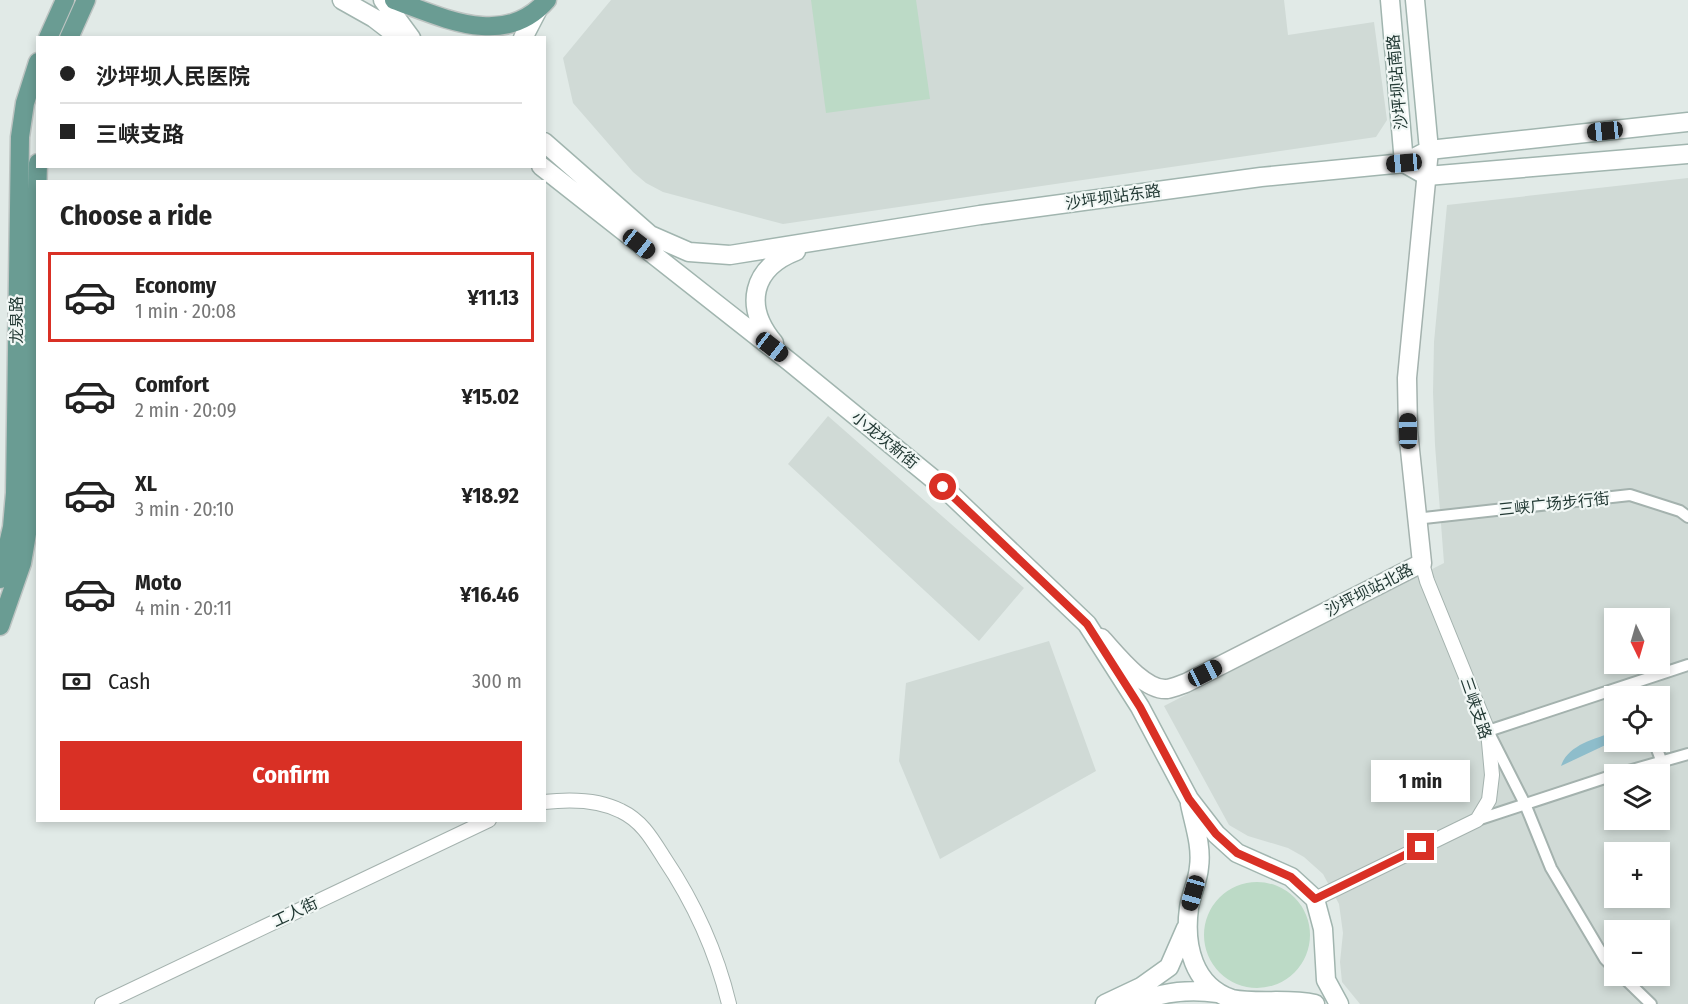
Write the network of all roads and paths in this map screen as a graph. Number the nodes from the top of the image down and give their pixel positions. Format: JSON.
{"nodes":[{"id":1,"x":65,"y":0,"type":"edge"},
{"id":2,"x":87,"y":0,"type":"edge"},
{"id":3,"x":342,"y":0,"type":"edge"},
{"id":4,"x":383,"y":0,"type":"edge"},
{"id":5,"x":394,"y":0,"type":"edge"},
{"id":6,"x":1390,"y":0,"type":"edge"},
{"id":7,"x":1415,"y":0,"type":"edge"},
{"id":8,"x":542,"y":6,"type":"edge"},
{"id":9,"x":49,"y":36,"type":"edge"},
{"id":10,"x":70,"y":36,"type":"edge"},
{"id":11,"x":397,"y":36,"type":"edge"},
{"id":12,"x":410,"y":36,"type":"edge"},
{"id":13,"x":525,"y":36,"type":"edge"},
{"id":14,"x":36,"y":68,"type":"edge"},
{"id":15,"x":1688,"y":122,"type":"edge"},
{"id":16,"x":546,"y":144,"type":"edge"},
{"id":17,"x":1429,"y":150,"type":"junction"},
{"id":18,"x":1688,"y":154,"type":"edge"},
{"id":19,"x":1404,"y":163,"type":"junction"},
{"id":20,"x":544,"y":168,"type":"edge"},
{"id":21,"x":1427,"y":176,"type":"junction"},
{"id":22,"x":824,"y":241,"type":"junction"},
{"id":23,"x":36,"y":259,"type":"edge"},
{"id":24,"x":790,"y":362,"type":"junction"},
{"id":25,"x":1688,"y":517,"type":"edge"},
{"id":26,"x":1415,"y":519,"type":"junction"},
{"id":27,"x":1422,"y":563,"type":"junction"},
{"id":28,"x":0,"y":579,"type":"edge"},
{"id":29,"x":1087,"y":624,"type":"junction"},
{"id":30,"x":0,"y":626,"type":"edge"},
{"id":31,"x":1688,"y":665,"type":"edge"},
{"id":32,"x":1645,"y":686,"type":"edge"},
{"id":33,"x":1604,"y":700,"type":"edge"},
{"id":34,"x":1488,"y":732,"type":"junction"},
{"id":35,"x":1658,"y":752,"type":"edge"},
{"id":36,"x":1688,"y":754,"type":"edge"},
{"id":37,"x":1661,"y":760,"type":"junction"},
{"id":38,"x":1649,"y":764,"type":"edge"},
{"id":39,"x":1604,"y":779,"type":"edge"},
{"id":40,"x":1189,"y":799,"type":"junction"},
{"id":41,"x":546,"y":802,"type":"edge"},
{"id":42,"x":1525,"y":804,"type":"junction"},
{"id":43,"x":1477,"y":820,"type":"junction"},
{"id":44,"x":485,"y":822,"type":"edge"},
{"id":45,"x":1315,"y":899,"type":"junction"},
{"id":46,"x":1188,"y":924,"type":"junction"},
{"id":47,"x":1604,"y":957,"type":"edge"},
{"id":48,"x":1632,"y":986,"type":"edge"},
{"id":49,"x":1219,"y":993,"type":"junction"},
{"id":50,"x":102,"y":1004,"type":"edge"},
{"id":51,"x":729,"y":1004,"type":"edge"},
{"id":52,"x":1105,"y":1004,"type":"edge"},
{"id":53,"x":1135,"y":1004,"type":"edge"},
{"id":54,"x":1315,"y":1004,"type":"edge"},
{"id":55,"x":1339,"y":1004,"type":"edge"},
{"id":56,"x":1651,"y":1004,"type":"edge"}],
"edges":[{"from":1,"to":9,"type":"main road"},
{"from":2,"to":10,"type":"main road"},
{"from":3,"to":11,"type":"main road"},
{"from":4,"to":12,"type":"main road"},
{"from":5,"to":8,"type":"main road"},
{"from":6,"to":19,"type":"main road","name":"沙坪坝站南路"},
{"from":7,"to":17,"type":"main road","name":"沙坪坝站南路"},
{"from":8,"to":13,"type":"main road"},
{"from":14,"to":28,"type":"main road","name":"龙泉路"},
{"from":15,"to":17,"type":"main road","name":"沙坪坝站东路"},
{"from":16,"to":22,"type":"main road"},
{"from":17,"to":19,"type":"main road","name":"沙坪坝站东路"},
{"from":17,"to":21,"type":"main road","name":"沙坪坝站北路"},
{"from":18,"to":21,"type":"main road"},
{"from":19,"to":21,"type":"main road"},
{"from":19,"to":22,"type":"main road","name":"沙坪坝站东路"},
{"from":20,"to":24,"type":"main road","name":"小龙坎新街"},
{"from":21,"to":26,"type":"main road","name":"沙坪坝站北路"},
{"from":22,"to":24,"type":"main road"},
{"from":23,"to":30,"type":"main road","name":"龙泉路"},
{"from":24,"to":29,"type":"main road","name":"小龙坎新街"},
{"from":25,"to":26,"type":"street","name":"三峡广场步行街"},
{"from":26,"to":27,"type":"main road","name":"沙坪坝站北路"},
{"from":27,"to":29,"type":"main road","name":"沙坪坝站北路"},
{"from":27,"to":34,"type":"street","name":"三峡支路"},
{"from":29,"to":40,"type":"main road","name":"小龙坎新街"},
{"from":31,"to":32,"type":"street"},
{"from":33,"to":34,"type":"street"},
{"from":34,"to":42,"type":"street"},
{"from":34,"to":43,"type":"street","name":"三峡支路"},
{"from":35,"to":37,"type":"street"},
{"from":36,"to":37,"type":"street"},
{"from":37,"to":38,"type":"street"},
{"from":39,"to":42,"type":"street"},
{"from":40,"to":45,"type":"main road","name":"小龙坎新街"},
{"from":40,"to":46,"type":"main road","name":"小龙坎新街"},
{"from":41,"to":51,"type":"street"},
{"from":42,"to":43,"type":"street"},
{"from":42,"to":47,"type":"street"},
{"from":43,"to":45,"type":"street"},
{"from":44,"to":50,"type":"street","name":"工人街"},
{"from":45,"to":55,"type":"main road"},
{"from":46,"to":49,"type":"main road","name":"小龙坎新街"},
{"from":46,"to":52,"type":"main road"},
{"from":48,"to":56,"type":"street"},
{"from":49,"to":53,"type":"main road"},
{"from":49,"to":54,"type":"main road","name":"小龙坎新街"}]}
